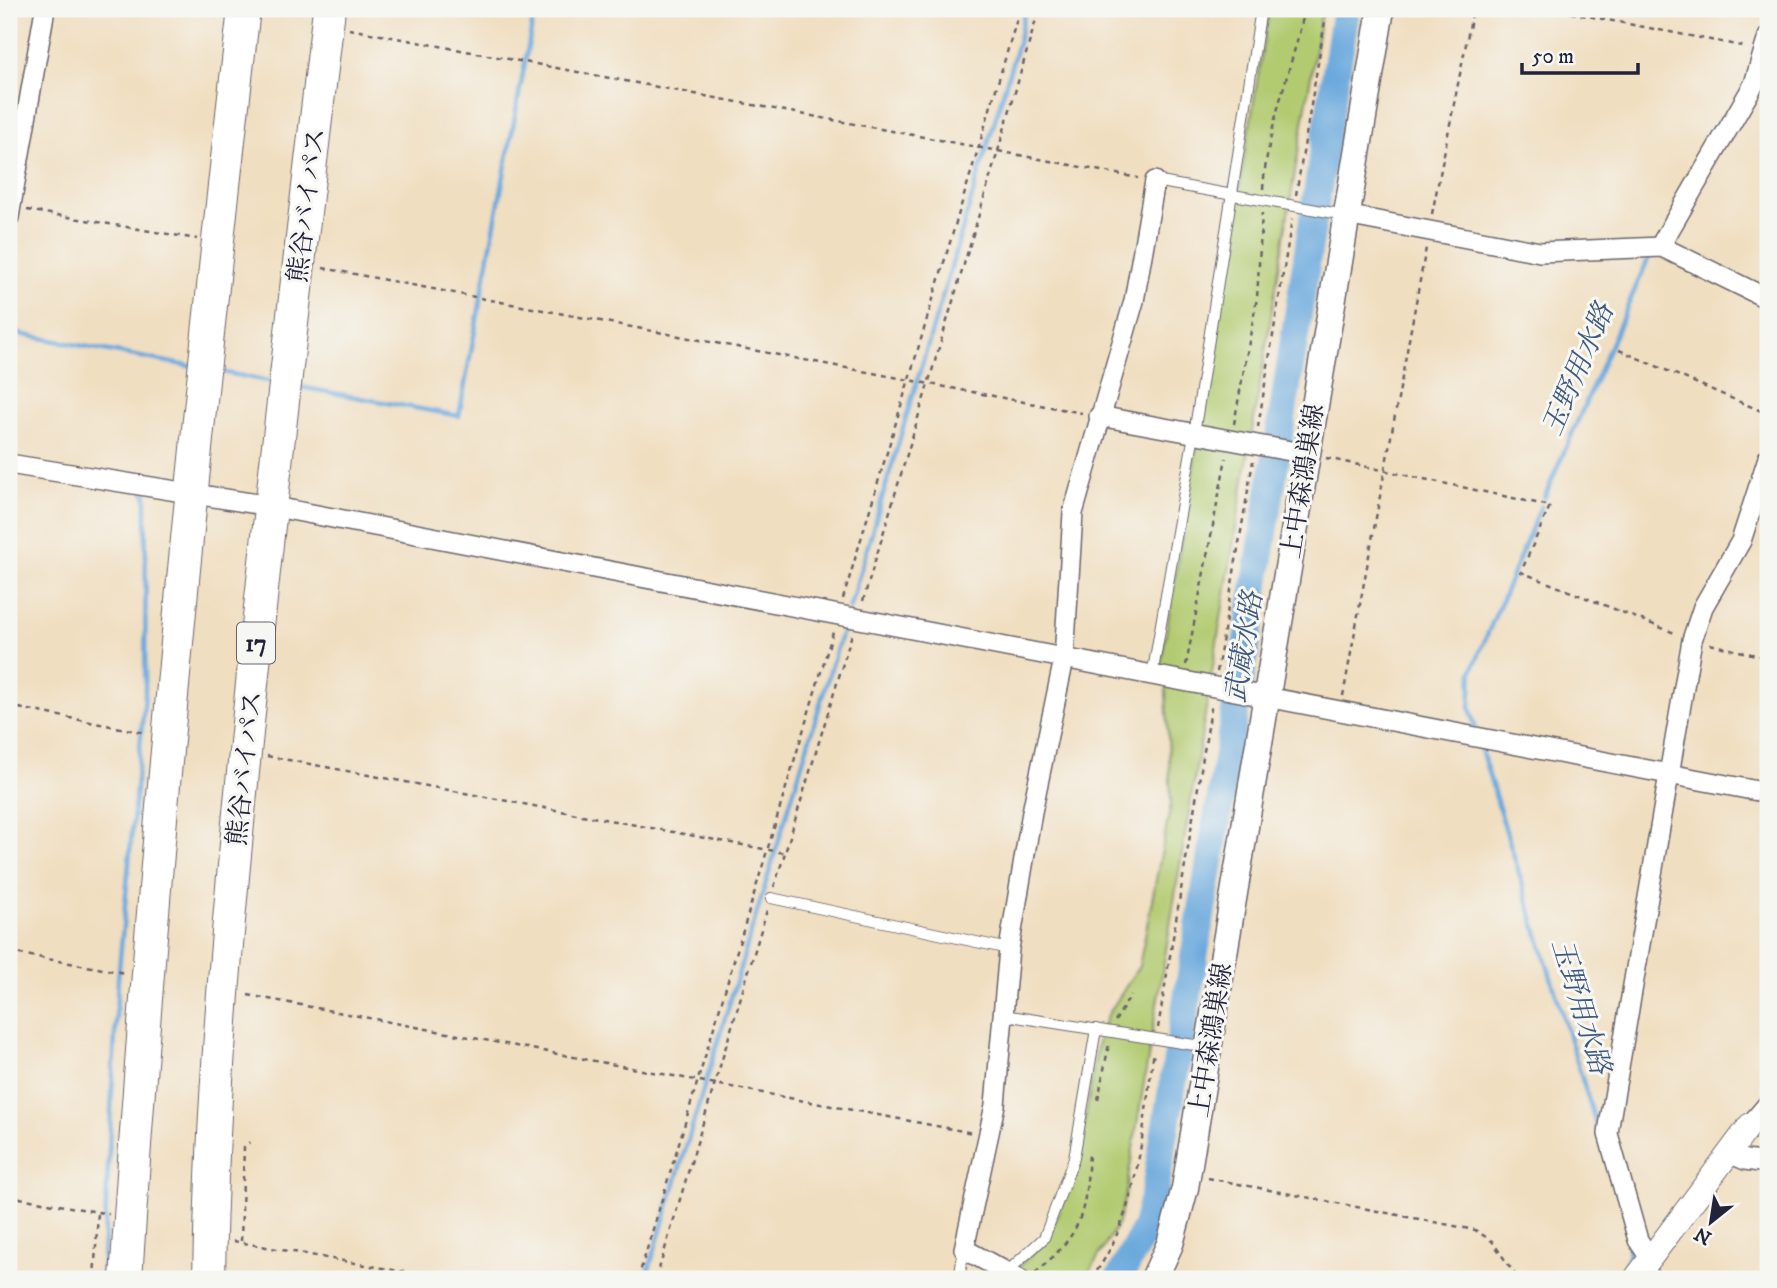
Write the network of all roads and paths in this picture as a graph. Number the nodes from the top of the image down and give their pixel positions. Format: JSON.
{"nodes":[{"id":1,"x":45,"y":9,"type":"edge"},
{"id":2,"x":244,"y":9,"type":"edge"},
{"id":3,"x":1020,"y":9,"type":"edge"},
{"id":4,"x":1039,"y":9,"type":"edge"},
{"id":5,"x":1261,"y":9,"type":"edge"},
{"id":6,"x":1305,"y":9,"type":"edge"},
{"id":7,"x":1326,"y":9,"type":"edge"},
{"id":8,"x":1381,"y":9,"type":"edge"},
{"id":9,"x":1473,"y":9,"type":"edge"},
{"id":10,"x":1551,"y":9,"type":"edge"},
{"id":11,"x":337,"y":18,"type":"edge"},
{"id":12,"x":1766,"y":44,"type":"edge"},
{"id":13,"x":979,"y":147,"type":"junction"},
{"id":14,"x":999,"y":151,"type":"junction"},
{"id":15,"x":1155,"y":181,"type":"junction"},
{"id":16,"x":1233,"y":195,"type":"junction"},
{"id":17,"x":1263,"y":201,"type":"junction"},
{"id":18,"x":1299,"y":207,"type":"junction"},
{"id":19,"x":10,"y":212,"type":"edge"},
{"id":20,"x":1339,"y":214,"type":"junction"},
{"id":21,"x":1428,"y":233,"type":"junction"},
{"id":22,"x":217,"y":243,"type":"junction"},
{"id":23,"x":1662,"y":247,"type":"junction"},
{"id":24,"x":319,"y":266,"type":"dead end"},
{"id":25,"x":1768,"y":299,"type":"edge"},
{"id":26,"x":1619,"y":350,"type":"dead end"},
{"id":27,"x":912,"y":380,"type":"junction"},
{"id":28,"x":927,"y":383,"type":"junction"},
{"id":29,"x":1768,"y":414,"type":"edge"},
{"id":30,"x":1099,"y":416,"type":"junction"},
{"id":31,"x":1194,"y":434,"type":"junction"},
{"id":32,"x":1229,"y":441,"type":"junction"},
{"id":33,"x":1259,"y":446,"type":"junction"},
{"id":34,"x":1300,"y":453,"type":"junction"},
{"id":35,"x":1768,"y":458,"type":"edge"},
{"id":36,"x":9,"y":464,"type":"edge"},
{"id":37,"x":1387,"y":469,"type":"junction"},
{"id":38,"x":191,"y":493,"type":"junction"},
{"id":39,"x":270,"y":506,"type":"junction"},
{"id":40,"x":847,"y":618,"type":"junction"},
{"id":41,"x":1692,"y":640,"type":"junction"},
{"id":42,"x":1768,"y":658,"type":"edge"},
{"id":43,"x":1064,"y":659,"type":"junction"},
{"id":44,"x":1152,"y":677,"type":"junction"},
{"id":45,"x":1183,"y":682,"type":"junction"},
{"id":46,"x":1217,"y":687,"type":"junction"},
{"id":47,"x":1260,"y":694,"type":"junction"},
{"id":48,"x":9,"y":706,"type":"edge"},
{"id":49,"x":1341,"y":710,"type":"junction"},
{"id":50,"x":166,"y":737,"type":"junction"},
{"id":51,"x":265,"y":755,"type":"dead end"},
{"id":52,"x":1668,"y":772,"type":"junction"},
{"id":53,"x":1768,"y":793,"type":"edge"},
{"id":54,"x":767,"y":850,"type":"junction"},
{"id":55,"x":785,"y":853,"type":"junction"},
{"id":56,"x":771,"y":898,"type":"junction"},
{"id":57,"x":1009,"y":949,"type":"junction"},
{"id":58,"x":9,"y":952,"type":"edge"},
{"id":59,"x":145,"y":977,"type":"junction"},
{"id":60,"x":263,"y":999,"type":"dead end"},
{"id":61,"x":1004,"y":1015,"type":"junction"},
{"id":62,"x":1096,"y":1029,"type":"junction"},
{"id":63,"x":1157,"y":1032,"type":"dead end"},
{"id":64,"x":1155,"y":1046,"type":"dead end"},
{"id":65,"x":1202,"y":1046,"type":"junction"},
{"id":66,"x":696,"y":1082,"type":"junction"},
{"id":67,"x":714,"y":1084,"type":"junction"},
{"id":68,"x":1768,"y":1104,"type":"edge"},
{"id":69,"x":1750,"y":1125,"type":"joint"},
{"id":70,"x":988,"y":1136,"type":"junction"},
{"id":71,"x":250,"y":1142,"type":"dead end"},
{"id":72,"x":1728,"y":1153,"type":"junction"},
{"id":73,"x":1768,"y":1163,"type":"edge"},
{"id":74,"x":1188,"y":1174,"type":"junction"},
{"id":75,"x":9,"y":1196,"type":"edge"},
{"id":76,"x":97,"y":1213,"type":"junction"},
{"id":77,"x":130,"y":1216,"type":"junction"},
{"id":78,"x":241,"y":1241,"type":"dead end"},
{"id":79,"x":253,"y":1243,"type":"dead end"},
{"id":80,"x":964,"y":1249,"type":"junction"},
{"id":81,"x":1650,"y":1258,"type":"junction"},
{"id":82,"x":1008,"y":1277,"type":"edge"},
{"id":83,"x":94,"y":1279,"type":"edge"},
{"id":84,"x":126,"y":1279,"type":"edge"},
{"id":85,"x":209,"y":1279,"type":"edge"},
{"id":86,"x":443,"y":1279,"type":"edge"},
{"id":87,"x":638,"y":1279,"type":"edge"},
{"id":88,"x":656,"y":1279,"type":"edge"},
{"id":89,"x":959,"y":1279,"type":"edge"},
{"id":90,"x":1091,"y":1279,"type":"edge"},
{"id":91,"x":1154,"y":1279,"type":"edge"},
{"id":92,"x":1518,"y":1279,"type":"edge"},
{"id":93,"x":1634,"y":1279,"type":"edge"}],
"edges":[{"from":1,"to":19,"type":"street"},
{"from":2,"to":22,"type":"highway"},
{"from":3,"to":13,"type":"path"},
{"from":4,"to":14,"type":"path"},
{"from":5,"to":16,"type":"lane"},
{"from":6,"to":17,"type":"path"},
{"from":7,"to":18,"type":"path"},
{"from":8,"to":20,"type":"main road","name":"上中森鴻巣線"},
{"from":9,"to":21,"type":"path"},
{"from":10,"to":12,"type":"path"},
{"from":11,"to":13,"type":"path"},
{"from":11,"to":39,"type":"highway","name":"熊谷バイパス","number":"17"},
{"from":12,"to":23,"type":"street"},
{"from":13,"to":14,"type":"path"},
{"from":13,"to":27,"type":"path"},
{"from":14,"to":15,"type":"path"},
{"from":14,"to":28,"type":"path"},
{"from":15,"to":16,"type":"lane"},
{"from":15,"to":30,"type":"street"},
{"from":16,"to":17,"type":"lane"},
{"from":16,"to":31,"type":"lane"},
{"from":17,"to":18,"type":"lane"},
{"from":17,"to":32,"type":"path"},
{"from":18,"to":20,"type":"lane"},
{"from":18,"to":33,"type":"path"},
{"from":19,"to":22,"type":"path"},
{"from":20,"to":21,"type":"street"},
{"from":20,"to":34,"type":"main road","name":"上中森鴻巣線"},
{"from":21,"to":23,"type":"street"},
{"from":21,"to":37,"type":"path"},
{"from":22,"to":38,"type":"highway"},
{"from":23,"to":25,"type":"street"},
{"from":24,"to":27,"type":"path"},
{"from":26,"to":29,"type":"path"},
{"from":27,"to":28,"type":"path"},
{"from":27,"to":40,"type":"path"},
{"from":28,"to":30,"type":"path"},
{"from":28,"to":40,"type":"path"},
{"from":30,"to":31,"type":"street"},
{"from":30,"to":43,"type":"street"},
{"from":31,"to":32,"type":"street"},
{"from":31,"to":44,"type":"lane"},
{"from":32,"to":33,"type":"street"},
{"from":32,"to":45,"type":"path"},
{"from":33,"to":34,"type":"street"},
{"from":33,"to":46,"type":"path"},
{"from":34,"to":37,"type":"path"},
{"from":34,"to":47,"type":"main road","name":"上中森鴻巣線"},
{"from":35,"to":41,"type":"street"},
{"from":36,"to":38,"type":"street"},
{"from":37,"to":41,"type":"path"},
{"from":37,"to":49,"type":"path"},
{"from":38,"to":39,"type":"street"},
{"from":38,"to":50,"type":"highway"},
{"from":39,"to":40,"type":"street"},
{"from":39,"to":85,"type":"highway","name":"熊谷バイパス","number":"17"},
{"from":40,"to":43,"type":"street"},
{"from":40,"to":54,"type":"path"},
{"from":40,"to":55,"type":"path"},
{"from":41,"to":42,"type":"path"},
{"from":41,"to":52,"type":"street"},
{"from":43,"to":44,"type":"street"},
{"from":43,"to":57,"type":"street"},
{"from":44,"to":45,"type":"street"},
{"from":45,"to":46,"type":"street"},
{"from":46,"to":47,"type":"street"},
{"from":46,"to":63,"type":"path"},
{"from":47,"to":49,"type":"street"},
{"from":47,"to":65,"type":"main road","name":"上中森鴻巣線"},
{"from":48,"to":50,"type":"path"},
{"from":49,"to":52,"type":"street"},
{"from":50,"to":59,"type":"highway"},
{"from":51,"to":54,"type":"path"},
{"from":52,"to":53,"type":"street"},
{"from":52,"to":81,"type":"street"},
{"from":54,"to":55,"type":"path"},
{"from":54,"to":66,"type":"path"},
{"from":55,"to":56,"type":"path"},
{"from":56,"to":57,"type":"lane"},
{"from":56,"to":67,"type":"path"},
{"from":57,"to":61,"type":"street"},
{"from":58,"to":59,"type":"path"},
{"from":59,"to":77,"type":"highway"},
{"from":60,"to":66,"type":"path"},
{"from":61,"to":62,"type":"lane"},
{"from":61,"to":70,"type":"street"},
{"from":62,"to":65,"type":"lane"},
{"from":62,"to":82,"type":"lane"},
{"from":64,"to":90,"type":"path"},
{"from":65,"to":74,"type":"main road","name":"上中森鴻巣線"},
{"from":66,"to":67,"type":"path"},
{"from":66,"to":87,"type":"path"},
{"from":67,"to":70,"type":"path"},
{"from":67,"to":88,"type":"path"},
{"from":68,"to":69,"type":"street"},
{"from":69,"to":72,"type":"street"},
{"from":70,"to":80,"type":"street"},
{"from":71,"to":78,"type":"path"},
{"from":72,"to":73,"type":"street"},
{"from":72,"to":81,"type":"street"},
{"from":74,"to":91,"type":"main road","name":"上中森鴻巣線"},
{"from":74,"to":92,"type":"path"},
{"from":75,"to":76,"type":"path"},
{"from":76,"to":77,"type":"path"},
{"from":76,"to":83,"type":"path"},
{"from":77,"to":84,"type":"highway"},
{"from":79,"to":86,"type":"path"},
{"from":80,"to":82,"type":"street"},
{"from":80,"to":89,"type":"lane"},
{"from":81,"to":93,"type":"street"}]}
